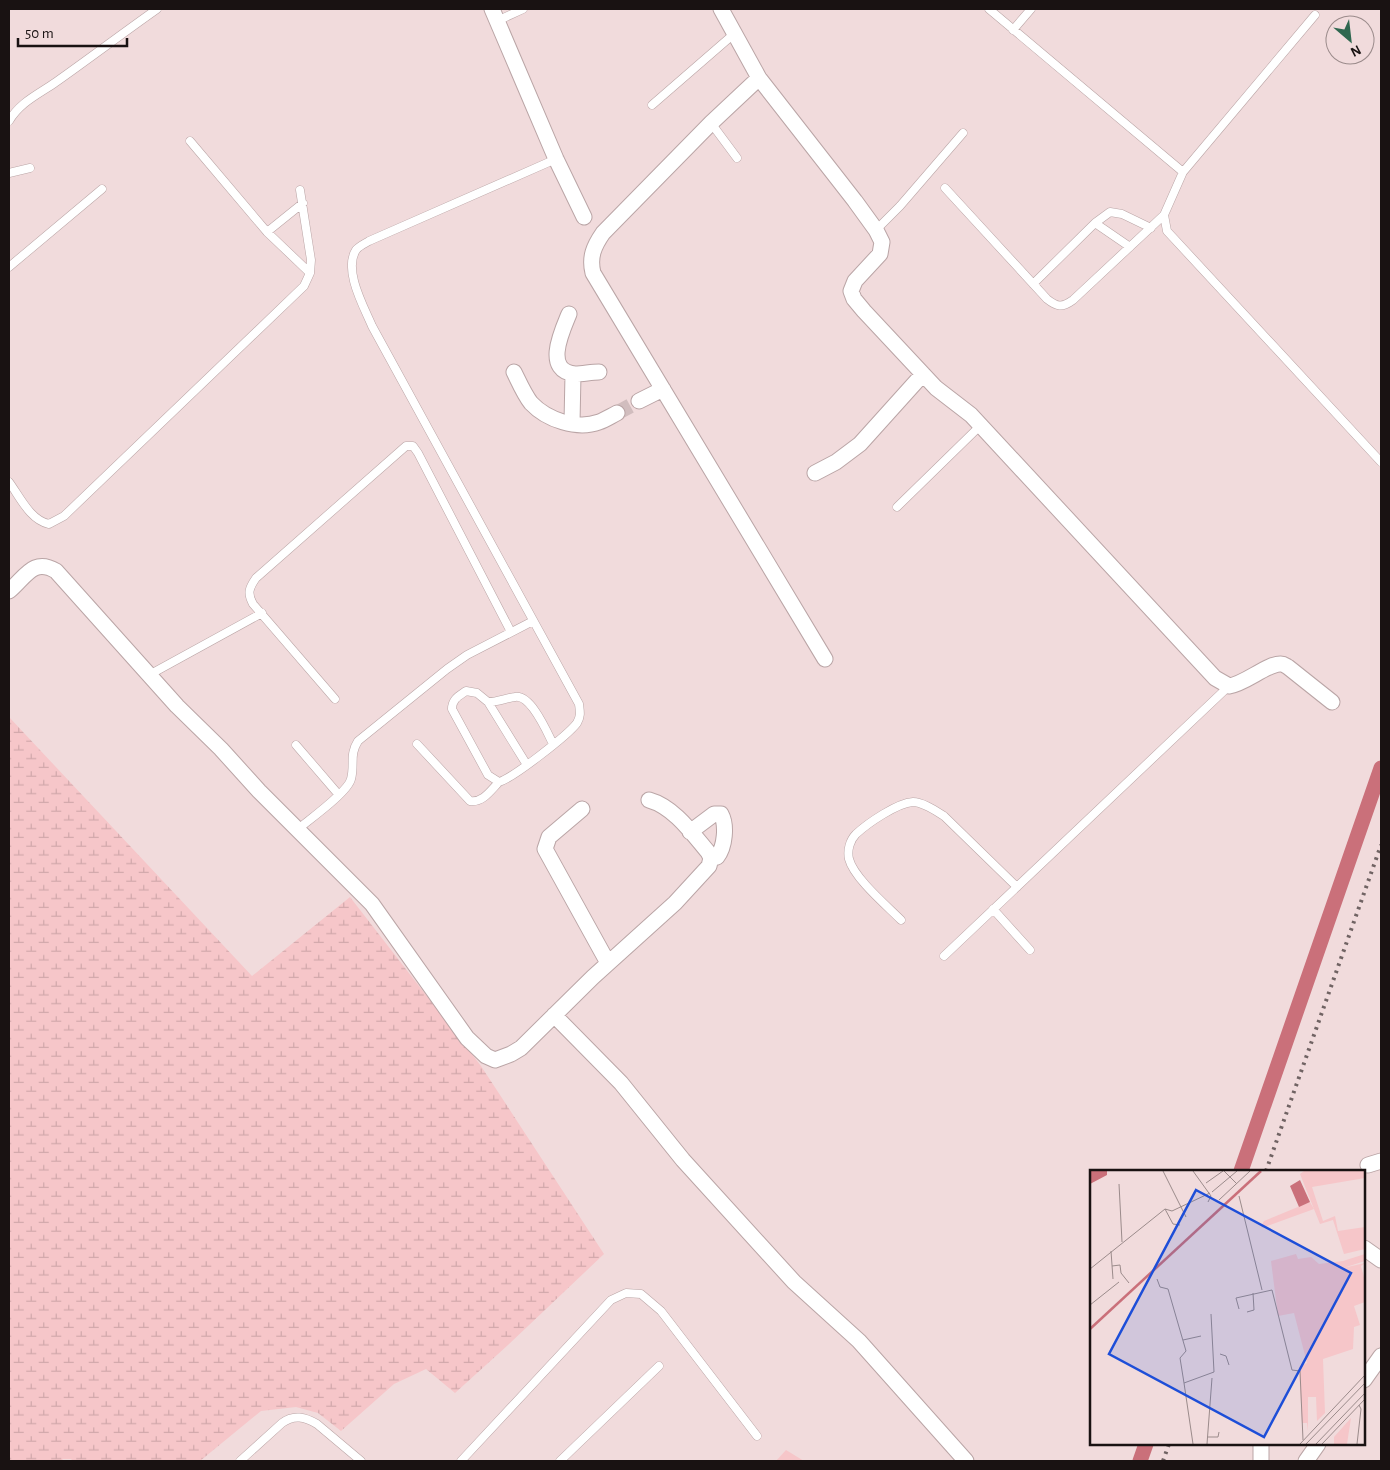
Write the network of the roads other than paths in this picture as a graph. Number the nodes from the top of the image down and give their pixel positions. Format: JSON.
{"nodes":[{"id":1,"x":157,"y":9,"type":"edge"},
{"id":2,"x":523,"y":9,"type":"edge"},
{"id":3,"x":989,"y":9,"type":"edge"},
{"id":4,"x":1031,"y":9,"type":"edge"},
{"id":5,"x":724,"y":10,"type":"edge"},
{"id":6,"x":494,"y":15,"type":"edge"},
{"id":7,"x":1315,"y":15,"type":"dead end"},
{"id":8,"x":1013,"y":30,"type":"junction"},
{"id":9,"x":735,"y":33,"type":"junction"},
{"id":10,"x":759,"y":78,"type":"junction"},
{"id":11,"x":652,"y":105,"type":"dead end"},
{"id":12,"x":9,"y":121,"type":"edge"},
{"id":13,"x":711,"y":123,"type":"junction"},
{"id":14,"x":964,"y":133,"type":"dead end"},
{"id":15,"x":190,"y":141,"type":"dead end"},
{"id":16,"x":737,"y":158,"type":"dead end"},
{"id":17,"x":556,"y":159,"type":"junction"},
{"id":18,"x":30,"y":168,"type":"dead end"},
{"id":19,"x":1183,"y":172,"type":"junction"},
{"id":20,"x":9,"y":173,"type":"edge"},
{"id":21,"x":945,"y":188,"type":"dead end"},
{"id":22,"x":102,"y":189,"type":"dead end"},
{"id":23,"x":300,"y":190,"type":"dead end"},
{"id":24,"x":303,"y":203,"type":"junction"},
{"id":25,"x":1164,"y":215,"type":"junction"},
{"id":26,"x":584,"y":217,"type":"dead end"},
{"id":27,"x":1095,"y":223,"type":"junction"},
{"id":28,"x":1151,"y":228,"type":"junction"},
{"id":29,"x":876,"y":230,"type":"junction"},
{"id":30,"x":268,"y":232,"type":"junction"},
{"id":31,"x":1130,"y":247,"type":"junction"},
{"id":32,"x":9,"y":267,"type":"edge"},
{"id":33,"x":310,"y":273,"type":"junction"},
{"id":34,"x":1033,"y":284,"type":"junction"},
{"id":35,"x":569,"y":314,"type":"dead end"},
{"id":36,"x":514,"y":372,"type":"dead end"},
{"id":37,"x":599,"y":372,"type":"dead end"},
{"id":38,"x":573,"y":374,"type":"junction"},
{"id":39,"x":923,"y":374,"type":"junction"},
{"id":40,"x":663,"y":389,"type":"junction"},
{"id":41,"x":639,"y":401,"type":"tunnel mouth"},
{"id":42,"x":617,"y":413,"type":"tunnel mouth"},
{"id":43,"x":572,"y":423,"type":"junction"},
{"id":44,"x":981,"y":426,"type":"junction"},
{"id":45,"x":1381,"y":462,"type":"edge"},
{"id":46,"x":815,"y":474,"type":"dead end"},
{"id":47,"x":9,"y":482,"type":"edge"},
{"id":48,"x":897,"y":507,"type":"dead end"},
{"id":49,"x":9,"y":591,"type":"edge"},
{"id":50,"x":262,"y":613,"type":"junction"},
{"id":51,"x":533,"y":621,"type":"junction"},
{"id":52,"x":511,"y":632,"type":"junction"},
{"id":53,"x":825,"y":659,"type":"dead end"},
{"id":54,"x":149,"y":675,"type":"junction"},
{"id":55,"x":1228,"y":686,"type":"junction"},
{"id":56,"x":335,"y":699,"type":"dead end"},
{"id":57,"x":488,"y":702,"type":"junction"},
{"id":58,"x":1332,"y":702,"type":"dead end"},
{"id":59,"x":417,"y":744,"type":"dead end"},
{"id":60,"x":554,"y":744,"type":"junction"},
{"id":61,"x":296,"y":745,"type":"dead end"},
{"id":62,"x":527,"y":765,"type":"junction"},
{"id":63,"x":499,"y":782,"type":"junction"},
{"id":64,"x":339,"y":795,"type":"junction"},
{"id":65,"x":649,"y":800,"type":"dead end"},
{"id":66,"x":582,"y":810,"type":"dead end"},
{"id":67,"x":298,"y":830,"type":"junction"},
{"id":68,"x":690,"y":832,"type":"junction"},
{"id":69,"x":711,"y":858,"type":"junction"},
{"id":70,"x":1017,"y":887,"type":"junction"},
{"id":71,"x":993,"y":909,"type":"junction"},
{"id":72,"x":900,"y":920,"type":"dead end"},
{"id":73,"x":1030,"y":950,"type":"dead end"},
{"id":74,"x":944,"y":956,"type":"dead end"},
{"id":75,"x":608,"y":963,"type":"junction"},
{"id":76,"x":554,"y":1015,"type":"junction"},
{"id":77,"x":1365,"y":1249,"type":"edge"},
{"id":78,"x":1381,"y":1260,"type":"edge"},
{"id":79,"x":1381,"y":1356,"type":"edge"},
{"id":80,"x":659,"y":1366,"type":"dead end"},
{"id":81,"x":1365,"y":1379,"type":"edge"},
{"id":82,"x":756,"y":1436,"type":"dead end"},
{"id":83,"x":1261,"y":1445,"type":"edge"},
{"id":84,"x":1317,"y":1445,"type":"edge"},
{"id":85,"x":240,"y":1461,"type":"edge"},
{"id":86,"x":361,"y":1461,"type":"edge"},
{"id":87,"x":461,"y":1461,"type":"edge"},
{"id":88,"x":560,"y":1461,"type":"edge"},
{"id":89,"x":966,"y":1461,"type":"edge"},
{"id":90,"x":1261,"y":1461,"type":"edge"},
{"id":91,"x":1306,"y":1461,"type":"edge"}],
"edges":[{"from":1,"to":12,"type":"lane"},
{"from":2,"to":6,"type":"lane"},
{"from":3,"to":8,"type":"lane"},
{"from":4,"to":8,"type":"lane"},
{"from":5,"to":9,"type":"street"},
{"from":6,"to":17,"type":"street"},
{"from":7,"to":19,"type":"lane"},
{"from":8,"to":19,"type":"lane"},
{"from":9,"to":10,"type":"street"},
{"from":9,"to":11,"type":"lane"},
{"from":10,"to":13,"type":"street"},
{"from":10,"to":29,"type":"street"},
{"from":13,"to":16,"type":"lane"},
{"from":13,"to":40,"type":"street"},
{"from":14,"to":29,"type":"lane"},
{"from":15,"to":30,"type":"lane"},
{"from":17,"to":26,"type":"street"},
{"from":17,"to":51,"type":"lane"},
{"from":18,"to":20,"type":"lane"},
{"from":19,"to":25,"type":"lane"},
{"from":21,"to":34,"type":"lane"},
{"from":22,"to":32,"type":"lane"},
{"from":23,"to":24,"type":"lane"},
{"from":24,"to":30,"type":"lane"},
{"from":24,"to":33,"type":"lane"},
{"from":25,"to":28,"type":"lane"},
{"from":25,"to":45,"type":"lane"},
{"from":27,"to":28,"type":"lane"},
{"from":27,"to":31,"type":"lane"},
{"from":27,"to":34,"type":"lane"},
{"from":28,"to":31,"type":"lane"},
{"from":29,"to":39,"type":"street"},
{"from":30,"to":33,"type":"lane"},
{"from":31,"to":34,"type":"lane"},
{"from":33,"to":47,"type":"lane"},
{"from":35,"to":38,"type":"street"},
{"from":36,"to":43,"type":"street"},
{"from":37,"to":38,"type":"street"},
{"from":38,"to":43,"type":"street"},
{"from":39,"to":44,"type":"street"},
{"from":39,"to":46,"type":"street"},
{"from":40,"to":41,"type":"street"},
{"from":40,"to":53,"type":"street"},
{"from":42,"to":43,"type":"street"},
{"from":44,"to":48,"type":"lane"},
{"from":44,"to":55,"type":"street"},
{"from":49,"to":54,"type":"street"},
{"from":50,"to":52,"type":"lane"},
{"from":50,"to":54,"type":"lane"},
{"from":50,"to":56,"type":"lane"},
{"from":51,"to":52,"type":"lane"},
{"from":51,"to":60,"type":"lane"},
{"from":52,"to":64,"type":"lane"},
{"from":54,"to":67,"type":"street"},
{"from":55,"to":58,"type":"street"},
{"from":55,"to":70,"type":"lane"},
{"from":57,"to":60,"type":"lane"},
{"from":57,"to":62,"type":"lane"},
{"from":57,"to":63,"type":"lane"},
{"from":59,"to":63,"type":"lane"},
{"from":60,"to":62,"type":"lane"},
{"from":61,"to":64,"type":"lane"},
{"from":62,"to":63,"type":"lane"},
{"from":64,"to":67,"type":"lane"},
{"from":65,"to":68,"type":"street"},
{"from":66,"to":75,"type":"street"},
{"from":67,"to":76,"type":"street"},
{"from":68,"to":69,"type":"street"},
{"from":68,"to":69,"type":"street"},
{"from":69,"to":75,"type":"street"},
{"from":70,"to":71,"type":"lane"},
{"from":70,"to":72,"type":"lane"},
{"from":71,"to":73,"type":"lane"},
{"from":71,"to":74,"type":"lane"},
{"from":75,"to":76,"type":"street"},
{"from":76,"to":89,"type":"street"},
{"from":77,"to":78,"type":"street"},
{"from":79,"to":81,"type":"street"},
{"from":80,"to":88,"type":"lane"},
{"from":82,"to":87,"type":"lane"},
{"from":83,"to":90,"type":"street"},
{"from":84,"to":91,"type":"street"},
{"from":85,"to":86,"type":"lane"}]}
